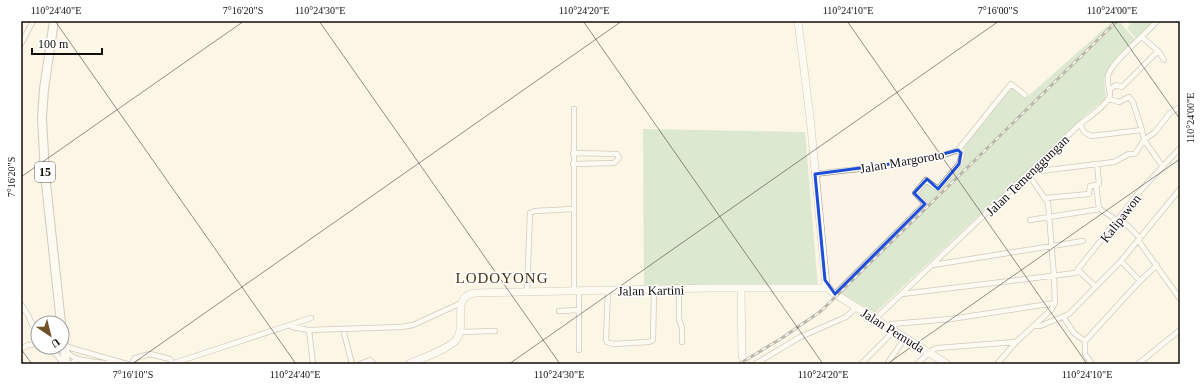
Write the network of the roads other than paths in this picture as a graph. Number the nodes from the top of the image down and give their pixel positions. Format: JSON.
{"nodes":[{"id":1,"x":33,"y":21,"type":"edge"},
{"id":2,"x":54,"y":21,"type":"edge"},
{"id":3,"x":798,"y":21,"type":"edge"},
{"id":4,"x":1157,"y":21,"type":"edge"},
{"id":5,"x":1142,"y":37,"type":"junction"},
{"id":6,"x":21,"y":44,"type":"edge"},
{"id":7,"x":1158,"y":51,"type":"junction"},
{"id":8,"x":1164,"y":60,"type":"dead end"},
{"id":9,"x":1109,"y":90,"type":"junction"},
{"id":10,"x":1025,"y":95,"type":"dead end"},
{"id":11,"x":1109,"y":99,"type":"junction"},
{"id":12,"x":1180,"y":107,"type":"edge"},
{"id":13,"x":574,"y":109,"type":"dead end"},
{"id":14,"x":1080,"y":124,"type":"junction"},
{"id":15,"x":1142,"y":130,"type":"junction"},
{"id":16,"x":1144,"y":140,"type":"junction"},
{"id":17,"x":1180,"y":148,"type":"edge"},
{"id":18,"x":958,"y":150,"type":"junction"},
{"id":19,"x":573,"y":153,"type":"junction"},
{"id":20,"x":573,"y":164,"type":"junction"},
{"id":21,"x":1097,"y":164,"type":"junction"},
{"id":22,"x":1036,"y":165,"type":"junction"},
{"id":23,"x":1164,"y":167,"type":"junction"},
{"id":24,"x":814,"y":174,"type":"junction"},
{"id":25,"x":1028,"y":174,"type":"junction"},
{"id":26,"x":1096,"y":185,"type":"junction"},
{"id":27,"x":1180,"y":189,"type":"edge"},
{"id":28,"x":1046,"y":198,"type":"junction"},
{"id":29,"x":573,"y":209,"type":"junction"},
{"id":30,"x":1099,"y":209,"type":"junction"},
{"id":31,"x":1049,"y":217,"type":"junction"},
{"id":32,"x":1119,"y":219,"type":"junction"},
{"id":33,"x":1030,"y":220,"type":"dead end"},
{"id":34,"x":1139,"y":239,"type":"junction"},
{"id":35,"x":1083,"y":241,"type":"dead end"},
{"id":36,"x":1052,"y":246,"type":"junction"},
{"id":37,"x":1121,"y":261,"type":"junction"},
{"id":38,"x":933,"y":264,"type":"junction"},
{"id":39,"x":1157,"y":265,"type":"junction"},
{"id":40,"x":1078,"y":270,"type":"junction"},
{"id":41,"x":1054,"y":276,"type":"junction"},
{"id":42,"x":1140,"y":281,"type":"junction"},
{"id":43,"x":1096,"y":287,"type":"junction"},
{"id":44,"x":828,"y":288,"type":"junction"},
{"id":45,"x":679,"y":289,"type":"junction"},
{"id":46,"x":741,"y":289,"type":"junction"},
{"id":47,"x":608,"y":290,"type":"junction"},
{"id":48,"x":654,"y":290,"type":"junction"},
{"id":49,"x":528,"y":291,"type":"junction"},
{"id":50,"x":576,"y":291,"type":"junction"},
{"id":51,"x":901,"y":294,"type":"junction"},
{"id":52,"x":838,"y":295,"type":"junction"},
{"id":53,"x":1180,"y":299,"type":"edge"},
{"id":54,"x":461,"y":303,"type":"junction"},
{"id":55,"x":1055,"y":303,"type":"junction"},
{"id":56,"x":21,"y":304,"type":"edge"},
{"id":57,"x":857,"y":307,"type":"junction"},
{"id":58,"x":579,"y":310,"type":"junction"},
{"id":59,"x":558,"y":311,"type":"dead end"},
{"id":60,"x":60,"y":315,"type":"edge"},
{"id":61,"x":311,"y":318,"type":"dead end"},
{"id":62,"x":1064,"y":318,"type":"junction"},
{"id":63,"x":30,"y":319,"type":"edge"},
{"id":64,"x":875,"y":319,"type":"junction"},
{"id":65,"x":292,"y":326,"type":"dead end"},
{"id":66,"x":886,"y":326,"type":"junction"},
{"id":67,"x":1034,"y":326,"type":"junction"},
{"id":68,"x":343,"y":329,"type":"junction"},
{"id":69,"x":309,"y":330,"type":"junction"},
{"id":70,"x":1180,"y":330,"type":"edge"},
{"id":71,"x":495,"y":331,"type":"dead end"},
{"id":72,"x":894,"y":331,"type":"junction"},
{"id":73,"x":460,"y":332,"type":"junction"},
{"id":74,"x":905,"y":338,"type":"junction"},
{"id":75,"x":1085,"y":341,"type":"junction"},
{"id":76,"x":682,"y":342,"type":"dead end"},
{"id":77,"x":1016,"y":342,"type":"junction"},
{"id":78,"x":30,"y":345,"type":"edge"},
{"id":79,"x":70,"y":348,"type":"edge"},
{"id":80,"x":21,"y":349,"type":"edge"},
{"id":81,"x":579,"y":350,"type":"dead end"},
{"id":82,"x":929,"y":353,"type":"junction"},
{"id":83,"x":56,"y":355,"type":"edge"},
{"id":84,"x":69,"y":355,"type":"edge"},
{"id":85,"x":77,"y":359,"type":"junction"},
{"id":86,"x":745,"y":362,"type":"edge"},
{"id":87,"x":62,"y":364,"type":"edge"},
{"id":88,"x":71,"y":364,"type":"edge"},
{"id":89,"x":110,"y":364,"type":"edge"},
{"id":90,"x":127,"y":364,"type":"edge"},
{"id":91,"x":131,"y":364,"type":"edge"},
{"id":92,"x":172,"y":364,"type":"edge"},
{"id":93,"x":313,"y":364,"type":"edge"},
{"id":94,"x":352,"y":364,"type":"edge"},
{"id":95,"x":360,"y":364,"type":"edge"},
{"id":96,"x":374,"y":364,"type":"edge"},
{"id":97,"x":409,"y":364,"type":"edge"},
{"id":98,"x":756,"y":364,"type":"edge"},
{"id":99,"x":861,"y":364,"type":"edge"},
{"id":100,"x":887,"y":364,"type":"edge"},
{"id":101,"x":917,"y":364,"type":"edge"},
{"id":102,"x":947,"y":364,"type":"edge"},
{"id":103,"x":996,"y":364,"type":"edge"},
{"id":104,"x":1092,"y":364,"type":"edge"},
{"id":105,"x":1138,"y":364,"type":"edge"}],
"edges":[{"from":1,"to":6,"type":"street"},
{"from":2,"to":60,"type":"highway","number":"15"},
{"from":3,"to":24,"type":"street"},
{"from":4,"to":5,"type":"street"},
{"from":5,"to":7,"type":"street"},
{"from":5,"to":9,"type":"street"},
{"from":7,"to":8,"type":"street"},
{"from":7,"to":9,"type":"street"},
{"from":9,"to":11,"type":"street"},
{"from":10,"to":18,"type":"street","name":"Jalan Margoroto"},
{"from":11,"to":14,"type":"street","name":"Jalan Temenggungan"},
{"from":11,"to":15,"type":"street"},
{"from":12,"to":16,"type":"street"},
{"from":13,"to":19,"type":"street"},
{"from":14,"to":15,"type":"street"},
{"from":14,"to":22,"type":"street","name":"Jalan Temenggungan"},
{"from":15,"to":16,"type":"street"},
{"from":16,"to":21,"type":"street"},
{"from":16,"to":23,"type":"street"},
{"from":17,"to":23,"type":"street","name":"Kalipawon"},
{"from":18,"to":24,"type":"street","name":"Jalan Margoroto"},
{"from":18,"to":52,"type":"street"},
{"from":19,"to":20,"type":"street"},
{"from":19,"to":20,"type":"street"},
{"from":20,"to":29,"type":"street"},
{"from":21,"to":22,"type":"street"},
{"from":21,"to":26,"type":"street"},
{"from":22,"to":25,"type":"street","name":"Jalan Temenggungan"},
{"from":23,"to":32,"type":"street","name":"Kalipawon"},
{"from":24,"to":44,"type":"street"},
{"from":25,"to":28,"type":"street"},
{"from":25,"to":38,"type":"street","name":"Jalan Temenggungan"},
{"from":26,"to":28,"type":"street"},
{"from":26,"to":30,"type":"street"},
{"from":27,"to":34,"type":"street"},
{"from":28,"to":31,"type":"street"},
{"from":29,"to":49,"type":"street"},
{"from":29,"to":50,"type":"street"},
{"from":30,"to":31,"type":"street"},
{"from":30,"to":32,"type":"street"},
{"from":31,"to":33,"type":"street"},
{"from":31,"to":36,"type":"street"},
{"from":32,"to":34,"type":"street"},
{"from":32,"to":40,"type":"street","name":"Kalipawon"},
{"from":34,"to":37,"type":"street"},
{"from":34,"to":39,"type":"street"},
{"from":35,"to":36,"type":"street"},
{"from":36,"to":38,"type":"street"},
{"from":36,"to":41,"type":"street"},
{"from":37,"to":42,"type":"street"},
{"from":37,"to":43,"type":"street"},
{"from":38,"to":51,"type":"street","name":"Jalan Temenggungan"},
{"from":39,"to":42,"type":"street"},
{"from":39,"to":53,"type":"street"},
{"from":40,"to":41,"type":"street"},
{"from":40,"to":43,"type":"street"},
{"from":41,"to":51,"type":"street"},
{"from":41,"to":55,"type":"street"},
{"from":42,"to":75,"type":"street"},
{"from":43,"to":62,"type":"street"},
{"from":44,"to":46,"type":"street","name":"Jalan Kartini"},
{"from":44,"to":52,"type":"street","name":"Jalan Pemuda"},
{"from":45,"to":46,"type":"street","name":"Jalan Kartini"},
{"from":45,"to":48,"type":"street","name":"Jalan Kartini"},
{"from":45,"to":76,"type":"street"},
{"from":46,"to":86,"type":"street"},
{"from":47,"to":48,"type":"street","name":"Jalan Kartini"},
{"from":47,"to":48,"type":"street"},
{"from":47,"to":50,"type":"street","name":"Jalan Kartini"},
{"from":49,"to":50,"type":"street","name":"Jalan Kartini"},
{"from":49,"to":54,"type":"street","name":"Jalan Kartini"},
{"from":50,"to":58,"type":"street"},
{"from":51,"to":64,"type":"street","name":"Jalan Temenggungan"},
{"from":52,"to":57,"type":"street","name":"Jalan Pemuda"},
{"from":54,"to":68,"type":"street"},
{"from":54,"to":73,"type":"street"},
{"from":55,"to":66,"type":"street"},
{"from":55,"to":67,"type":"street"},
{"from":56,"to":63,"type":"street"},
{"from":57,"to":64,"type":"street","name":"Jalan Pemuda"},
{"from":57,"to":98,"type":"street"},
{"from":58,"to":59,"type":"street"},
{"from":58,"to":81,"type":"street"},
{"from":61,"to":92,"type":"street"},
{"from":62,"to":67,"type":"street"},
{"from":62,"to":75,"type":"street"},
{"from":64,"to":66,"type":"street","name":"Jalan Pemuda"},
{"from":65,"to":69,"type":"street"},
{"from":66,"to":72,"type":"street","name":"Jalan Pemuda"},
{"from":67,"to":77,"type":"street"},
{"from":68,"to":69,"type":"street"},
{"from":68,"to":94,"type":"street"},
{"from":69,"to":93,"type":"street"},
{"from":70,"to":105,"type":"street"},
{"from":71,"to":73,"type":"street"},
{"from":72,"to":74,"type":"street","name":"Jalan Pemuda"},
{"from":72,"to":99,"type":"street"},
{"from":73,"to":97,"type":"street"},
{"from":74,"to":82,"type":"street","name":"Jalan Pemuda"},
{"from":74,"to":100,"type":"street"},
{"from":75,"to":104,"type":"street"},
{"from":77,"to":82,"type":"street"},
{"from":77,"to":103,"type":"street"},
{"from":78,"to":80,"type":"street"},
{"from":79,"to":90,"type":"street"},
{"from":82,"to":101,"type":"street"},
{"from":82,"to":102,"type":"street","name":"Jalan Pemuda"},
{"from":83,"to":87,"type":"street"},
{"from":84,"to":85,"type":"street"},
{"from":85,"to":88,"type":"street"},
{"from":85,"to":89,"type":"street"},
{"from":91,"to":92,"type":"street"},
{"from":95,"to":96,"type":"street"}]}
